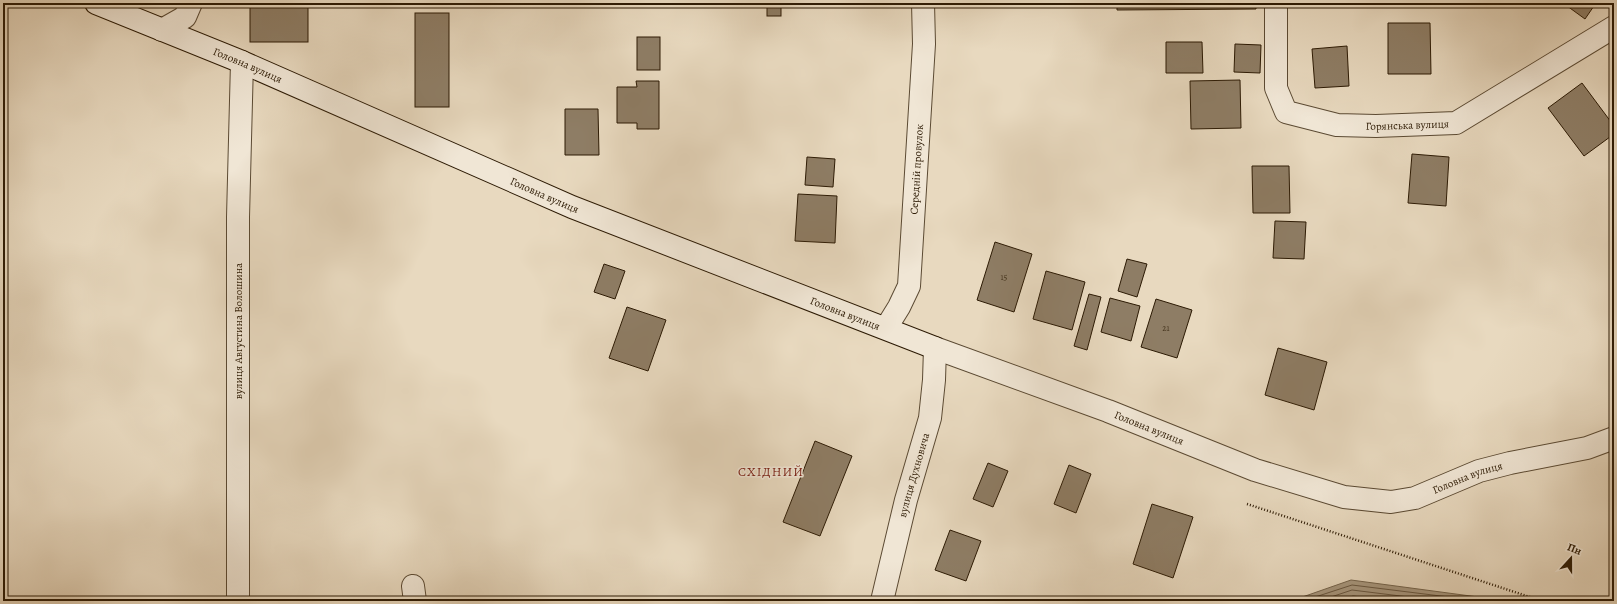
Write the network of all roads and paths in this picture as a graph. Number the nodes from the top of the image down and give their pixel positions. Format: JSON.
{"nodes":[{"id":1,"x":96,"y":3,"type":"edge"},
{"id":2,"x":191,"y":3,"type":"edge"},
{"id":3,"x":923,"y":3,"type":"edge"},
{"id":4,"x":1276,"y":3,"type":"edge"},
{"id":5,"x":1614,"y":27,"type":"edge"},
{"id":6,"x":162,"y":30,"type":"junction"},
{"id":7,"x":242,"y":62,"type":"junction"},
{"id":8,"x":886,"y":328,"type":"junction"},
{"id":9,"x":936,"y":348,"type":"junction"},
{"id":10,"x":1614,"y":438,"type":"edge"},
{"id":11,"x":1246,"y":504,"type":"dead end"},
{"id":12,"x":238,"y":601,"type":"edge"},
{"id":13,"x":882,"y":601,"type":"edge"},
{"id":14,"x":1542,"y":601,"type":"edge"}],
"edges":[{"from":1,"to":6,"type":"street","name":"Головна вулиця"},
{"from":2,"to":6,"type":"street"},
{"from":3,"to":8,"type":"street","name":"Середній провулок"},
{"from":4,"to":5,"type":"street","name":"Горянська вулиця"},
{"from":6,"to":7,"type":"street","name":"Головна вулиця"},
{"from":7,"to":8,"type":"street","name":"Головна вулиця"},
{"from":7,"to":12,"type":"street","name":"вулиця Августина Волошина"},
{"from":8,"to":9,"type":"street","name":"Головна вулиця"},
{"from":9,"to":10,"type":"street","name":"Головна вулиця"},
{"from":9,"to":13,"type":"street","name":"вулиця Духновича"},
{"from":11,"to":14,"type":"path"}]}
